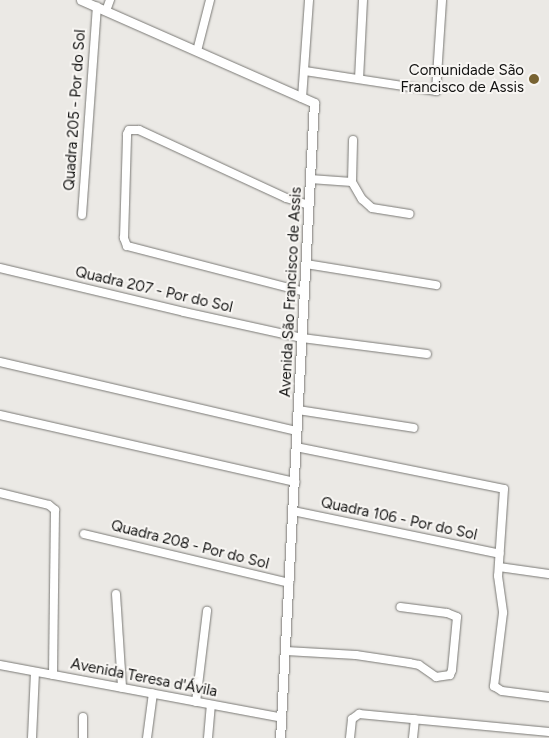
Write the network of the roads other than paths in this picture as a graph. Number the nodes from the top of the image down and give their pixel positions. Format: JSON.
{"nodes":[{"id":1,"x":81,"y":0,"type":"edge"},
{"id":2,"x":110,"y":0,"type":"edge"},
{"id":3,"x":210,"y":0,"type":"edge"},
{"id":4,"x":309,"y":0,"type":"edge"},
{"id":5,"x":363,"y":0,"type":"edge"},
{"id":6,"x":442,"y":0,"type":"edge"},
{"id":7,"x":97,"y":7,"type":"junction"},
{"id":8,"x":106,"y":11,"type":"junction"},
{"id":9,"x":197,"y":51,"type":"junction"},
{"id":10,"x":305,"y":71,"type":"junction"},
{"id":11,"x":358,"y":79,"type":"junction"},
{"id":12,"x":302,"y":98,"type":"junction"},
{"id":13,"x":352,"y":140,"type":"dead end"},
{"id":14,"x":310,"y":179,"type":"junction"},
{"id":15,"x":352,"y":182,"type":"junction"},
{"id":16,"x":309,"y":205,"type":"junction"},
{"id":17,"x":410,"y":214,"type":"dead end"},
{"id":18,"x":82,"y":215,"type":"dead end"},
{"id":19,"x":306,"y":264,"type":"junction"},
{"id":20,"x":0,"y":268,"type":"edge"},
{"id":21,"x":436,"y":285,"type":"dead end"},
{"id":22,"x":304,"y":292,"type":"junction"},
{"id":23,"x":302,"y":338,"type":"junction"},
{"id":24,"x":427,"y":354,"type":"dead end"},
{"id":25,"x":0,"y":362,"type":"edge"},
{"id":26,"x":298,"y":410,"type":"junction"},
{"id":27,"x":0,"y":415,"type":"edge"},
{"id":28,"x":414,"y":428,"type":"dead end"},
{"id":29,"x":297,"y":431,"type":"junction"},
{"id":30,"x":296,"y":448,"type":"junction"},
{"id":31,"x":295,"y":482,"type":"junction"},
{"id":32,"x":0,"y":493,"type":"edge"},
{"id":33,"x":293,"y":511,"type":"junction"},
{"id":34,"x":84,"y":534,"type":"dead end"},
{"id":35,"x":500,"y":554,"type":"junction"},
{"id":36,"x":499,"y":567,"type":"junction"},
{"id":37,"x":549,"y":574,"type":"edge"},
{"id":38,"x":289,"y":583,"type":"junction"},
{"id":39,"x":116,"y":594,"type":"dead end"},
{"id":40,"x":400,"y":608,"type":"dead end"},
{"id":41,"x":207,"y":612,"type":"dead end"},
{"id":42,"x":286,"y":651,"type":"junction"},
{"id":43,"x":0,"y":665,"type":"edge"},
{"id":44,"x":35,"y":672,"type":"junction"},
{"id":45,"x":53,"y":675,"type":"junction"},
{"id":46,"x":122,"y":688,"type":"junction"},
{"id":47,"x":153,"y":694,"type":"junction"},
{"id":48,"x":549,"y":697,"type":"edge"},
{"id":49,"x":196,"y":702,"type":"junction"},
{"id":50,"x":211,"y":705,"type":"junction"},
{"id":51,"x":83,"y":718,"type":"dead end"},
{"id":52,"x":282,"y":718,"type":"junction"},
{"id":53,"x":415,"y":719,"type":"junction"},
{"id":54,"x":549,"y":732,"type":"edge"},
{"id":55,"x":32,"y":738,"type":"edge"},
{"id":56,"x":83,"y":738,"type":"edge"},
{"id":57,"x":147,"y":738,"type":"edge"},
{"id":58,"x":208,"y":738,"type":"edge"},
{"id":59,"x":280,"y":738,"type":"edge"},
{"id":60,"x":350,"y":738,"type":"edge"},
{"id":61,"x":414,"y":738,"type":"edge"}],
"edges":[{"from":1,"to":7,"type":"street"},
{"from":2,"to":8,"type":"street"},
{"from":3,"to":9,"type":"street"},
{"from":4,"to":10,"type":"street"},
{"from":5,"to":11,"type":"street"},
{"from":6,"to":11,"type":"street"},
{"from":7,"to":8,"type":"street"},
{"from":7,"to":18,"type":"street","name":"Quadra 205 - Por do Sol"},
{"from":8,"to":9,"type":"street"},
{"from":9,"to":12,"type":"street"},
{"from":10,"to":11,"type":"street"},
{"from":10,"to":12,"type":"street"},
{"from":12,"to":14,"type":"street","name":"Avenida São Francisco de Assis"},
{"from":13,"to":15,"type":"street"},
{"from":14,"to":15,"type":"street"},
{"from":14,"to":16,"type":"street","name":"Avenida São Francisco de Assis"},
{"from":15,"to":17,"type":"street"},
{"from":16,"to":19,"type":"street","name":"Avenida São Francisco de Assis"},
{"from":16,"to":22,"type":"street"},
{"from":19,"to":21,"type":"street"},
{"from":19,"to":22,"type":"street","name":"Avenida São Francisco de Assis"},
{"from":20,"to":23,"type":"street","name":"Quadra 207 - Por do Sol"},
{"from":22,"to":23,"type":"street","name":"Avenida São Francisco de Assis"},
{"from":23,"to":24,"type":"street"},
{"from":23,"to":26,"type":"street","name":"Avenida São Francisco de Assis"},
{"from":25,"to":29,"type":"street"},
{"from":26,"to":28,"type":"street"},
{"from":26,"to":29,"type":"street","name":"Avenida São Francisco de Assis"},
{"from":27,"to":31,"type":"street"},
{"from":29,"to":30,"type":"street","name":"Avenida São Francisco de Assis"},
{"from":30,"to":31,"type":"street","name":"Avenida São Francisco de Assis"},
{"from":30,"to":35,"type":"street"},
{"from":31,"to":33,"type":"street","name":"Avenida São Francisco de Assis"},
{"from":32,"to":45,"type":"street"},
{"from":33,"to":35,"type":"street","name":"Quadra 106 - Por do Sol"},
{"from":33,"to":38,"type":"street","name":"Avenida São Francisco de Assis"},
{"from":34,"to":38,"type":"street","name":"Quadra 208 - Por do Sol"},
{"from":35,"to":36,"type":"street"},
{"from":36,"to":37,"type":"street"},
{"from":36,"to":48,"type":"street"},
{"from":38,"to":42,"type":"street","name":"Avenida São Francisco de Assis"},
{"from":39,"to":46,"type":"street"},
{"from":40,"to":42,"type":"street"},
{"from":41,"to":49,"type":"street"},
{"from":42,"to":52,"type":"street","name":"Avenida São Francisco de Assis"},
{"from":43,"to":44,"type":"street","name":"Avenida Teresa d'Ávila"},
{"from":44,"to":45,"type":"street","name":"Avenida Teresa d'Ávila"},
{"from":44,"to":55,"type":"street"},
{"from":45,"to":46,"type":"street","name":"Avenida Teresa d'Ávila"},
{"from":46,"to":47,"type":"street","name":"Avenida Teresa d'Ávila"},
{"from":47,"to":49,"type":"street","name":"Avenida Teresa d'Ávila"},
{"from":47,"to":57,"type":"street"},
{"from":49,"to":50,"type":"street","name":"Avenida Teresa d'Ávila"},
{"from":50,"to":52,"type":"street","name":"Avenida Teresa d'Ávila"},
{"from":50,"to":58,"type":"street"},
{"from":51,"to":56,"type":"street"},
{"from":52,"to":59,"type":"street","name":"Avenida São Francisco de Assis"},
{"from":53,"to":54,"type":"street"},
{"from":53,"to":60,"type":"street"},
{"from":53,"to":61,"type":"street"}]}
